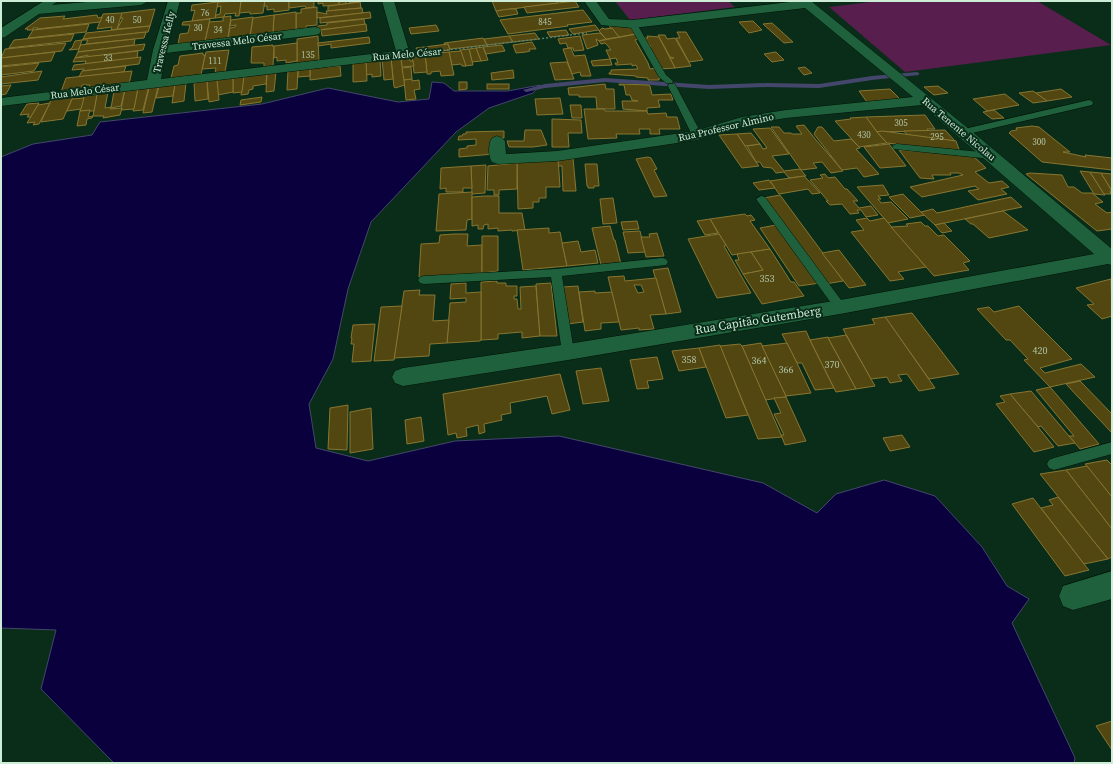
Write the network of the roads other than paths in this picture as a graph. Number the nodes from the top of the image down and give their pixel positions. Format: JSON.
{"nodes":[{"id":1,"x":52,"y":1,"type":"edge"},
{"id":2,"x":141,"y":1,"type":"edge"},
{"id":3,"x":174,"y":1,"type":"edge"},
{"id":4,"x":388,"y":1,"type":"edge"},
{"id":5,"x":590,"y":1,"type":"edge"},
{"id":6,"x":806,"y":3,"type":"edge"},
{"id":7,"x":38,"y":10,"type":"junction"},
{"id":8,"x":633,"y":24,"type":"junction"},
{"id":9,"x":315,"y":31,"type":"dead end"},
{"id":10,"x":1,"y":34,"type":"edge"},
{"id":11,"x":160,"y":50,"type":"junction"},
{"id":12,"x":153,"y":83,"type":"junction"},
{"id":13,"x":924,"y":100,"type":"junction"},
{"id":14,"x":1,"y":102,"type":"edge"},
{"id":15,"x":1089,"y":103,"type":"dead end"},
{"id":16,"x":964,"y":132,"type":"junction"},
{"id":17,"x":697,"y":135,"type":"junction"},
{"id":18,"x":497,"y":141,"type":"dead end"},
{"id":19,"x":897,"y":146,"type":"dead end"},
{"id":20,"x":992,"y":156,"type":"junction"},
{"id":21,"x":761,"y":199,"type":"dead end"},
{"id":22,"x":1112,"y":258,"type":"edge"},
{"id":23,"x":662,"y":262,"type":"dead end"},
{"id":24,"x":556,"y":273,"type":"junction"},
{"id":25,"x":424,"y":280,"type":"dead end"},
{"id":26,"x":840,"y":307,"type":"junction"},
{"id":27,"x":568,"y":352,"type":"junction"},
{"id":28,"x":403,"y":377,"type":"dead end"},
{"id":29,"x":1112,"y":448,"type":"edge"},
{"id":30,"x":1054,"y":464,"type":"dead end"},
{"id":31,"x":1112,"y":585,"type":"edge"},
{"id":32,"x":1073,"y":596,"type":"dead end"}],
"edges":[{"from":1,"to":7,"type":"street"},
{"from":2,"to":7,"type":"street"},
{"from":3,"to":11,"type":"street","name":"Travessa Kelly"},
{"from":4,"to":12,"type":"street","name":"Rua Melo César"},
{"from":5,"to":8,"type":"street"},
{"from":6,"to":8,"type":"street"},
{"from":6,"to":13,"type":"street","name":"Rua Tenente Nicolau"},
{"from":7,"to":10,"type":"street"},
{"from":8,"to":17,"type":"lane"},
{"from":9,"to":11,"type":"street","name":"Travessa Melo César"},
{"from":11,"to":12,"type":"street","name":"Travessa Kelly"},
{"from":12,"to":14,"type":"street","name":"Rua Melo César"},
{"from":13,"to":16,"type":"street","name":"Rua Tenente Nicolau"},
{"from":13,"to":17,"type":"street","name":"Rua Professor Almino"},
{"from":15,"to":16,"type":"lane"},
{"from":16,"to":20,"type":"street","name":"Rua Tenente Nicolau"},
{"from":17,"to":18,"type":"street","name":"Rua Professor Almino"},
{"from":19,"to":20,"type":"lane"},
{"from":20,"to":22,"type":"street","name":"Rua Tenente Nicolau"},
{"from":21,"to":26,"type":"lane"},
{"from":22,"to":26,"type":"street","name":"Rua Capitão Gutemberg"},
{"from":23,"to":24,"type":"lane"},
{"from":24,"to":25,"type":"lane"},
{"from":24,"to":27,"type":"lane"},
{"from":26,"to":27,"type":"street","name":"Rua Capitão Gutemberg"},
{"from":27,"to":28,"type":"street","name":"Rua Capitão Gutemberg"},
{"from":29,"to":30,"type":"lane"},
{"from":31,"to":32,"type":"street"}]}
